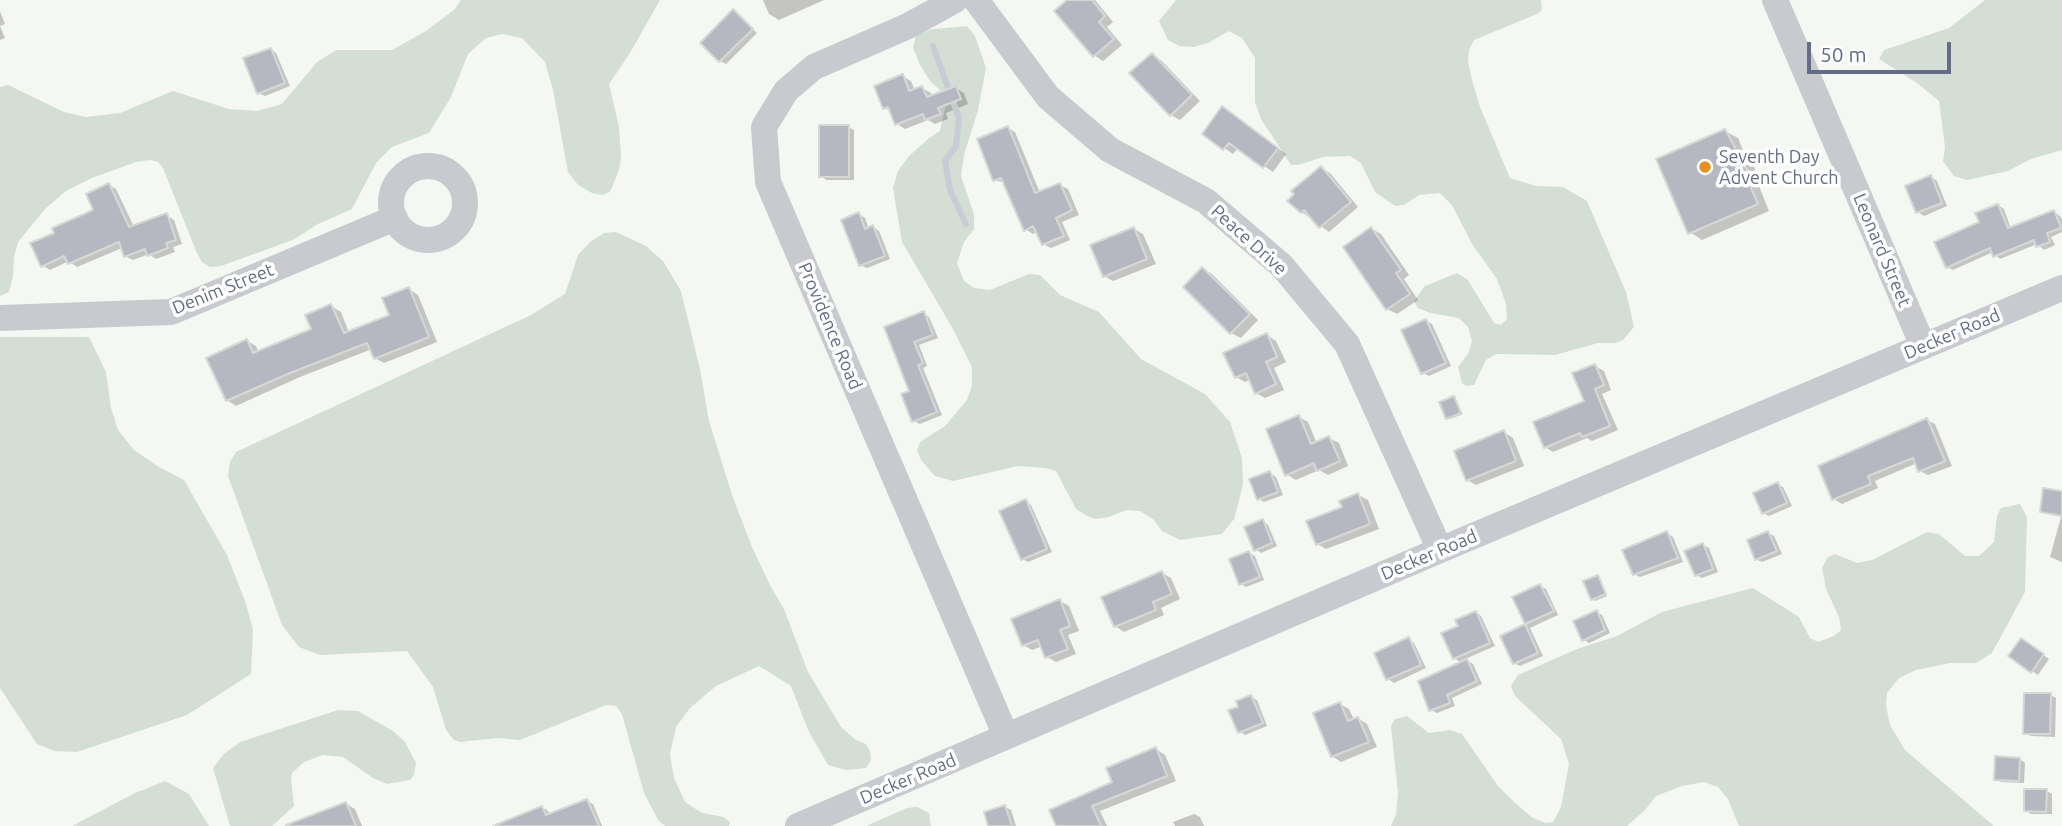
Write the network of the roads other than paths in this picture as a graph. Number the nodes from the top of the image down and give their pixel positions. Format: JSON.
{"nodes":[{"id":1,"x":955,"y":0,"type":"edge"},
{"id":2,"x":976,"y":0,"type":"edge"},
{"id":3,"x":1775,"y":0,"type":"edge"},
{"id":4,"x":395,"y":218,"type":"dead end"},
{"id":5,"x":2062,"y":288,"type":"edge"},
{"id":6,"x":0,"y":318,"type":"edge"},
{"id":7,"x":1923,"y":346,"type":"junction"},
{"id":8,"x":1440,"y":550,"type":"junction"},
{"id":9,"x":1006,"y":736,"type":"junction"},
{"id":10,"x":798,"y":826,"type":"edge"}],
"edges":[{"from":1,"to":9,"type":"street","name":"Providence Road"},
{"from":2,"to":8,"type":"street","name":"Peace Drive"},
{"from":3,"to":7,"type":"street","name":"Leonard Street"},
{"from":4,"to":6,"type":"street","name":"Denim Street"},
{"from":5,"to":7,"type":"street","name":"Decker Road"},
{"from":7,"to":8,"type":"street","name":"Decker Road"},
{"from":8,"to":9,"type":"street","name":"Decker Road"},
{"from":9,"to":10,"type":"street","name":"Decker Road"}]}
